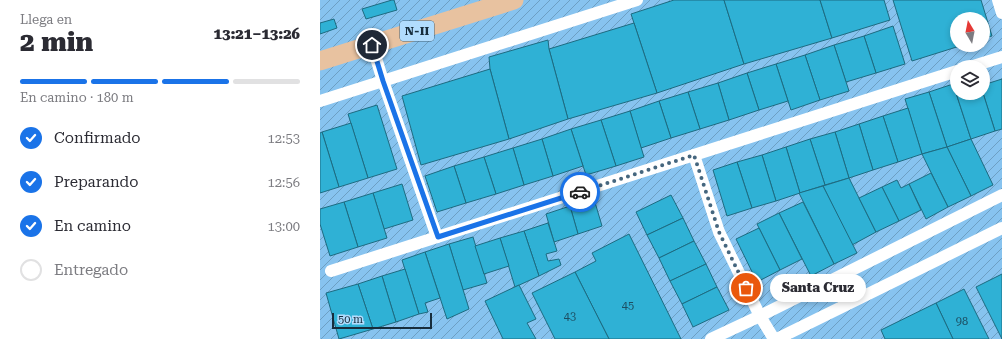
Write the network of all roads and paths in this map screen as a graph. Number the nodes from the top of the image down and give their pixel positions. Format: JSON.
{"nodes":[{"id":1,"x":514,"y":0,"type":"edge"},
{"id":2,"x":637,"y":0,"type":"edge"},
{"id":3,"x":998,"y":0,"type":"edge"},
{"id":4,"x":1002,"y":13,"type":"edge"},
{"id":5,"x":372,"y":45,"type":"junction"},
{"id":6,"x":1002,"y":57,"type":"edge"},
{"id":7,"x":320,"y":61,"type":"edge"},
{"id":8,"x":990,"y":61,"type":"edge"},
{"id":9,"x":950,"y":73,"type":"edge"},
{"id":10,"x":383,"y":81,"type":"junction"},
{"id":11,"x":320,"y":101,"type":"edge"},
{"id":12,"x":694,"y":155,"type":"junction"},
{"id":13,"x":1002,"y":195,"type":"edge"},
{"id":14,"x":1002,"y":228,"type":"edge"},
{"id":15,"x":438,"y":237,"type":"junction"},
{"id":16,"x":331,"y":271,"type":"dead end"},
{"id":17,"x":760,"y":316,"type":"junction"},
{"id":18,"x":711,"y":339,"type":"edge"},
{"id":19,"x":774,"y":339,"type":"edge"},
{"id":20,"x":777,"y":339,"type":"edge"}],
"edges":[{"from":1,"to":5,"type":"main road","number":"N-II"},
{"from":2,"to":10,"type":"street"},
{"from":3,"to":4,"type":"street"},
{"from":5,"to":7,"type":"main road","number":"N-II"},
{"from":5,"to":10,"type":"street"},
{"from":6,"to":8,"type":"street"},
{"from":9,"to":12,"type":"street"},
{"from":10,"to":11,"type":"street"},
{"from":10,"to":15,"type":"street"},
{"from":12,"to":15,"type":"street"},
{"from":12,"to":17,"type":"street"},
{"from":13,"to":17,"type":"street"},
{"from":14,"to":20,"type":"street"},
{"from":15,"to":16,"type":"street"},
{"from":17,"to":18,"type":"street"},
{"from":17,"to":19,"type":"street"}]}
